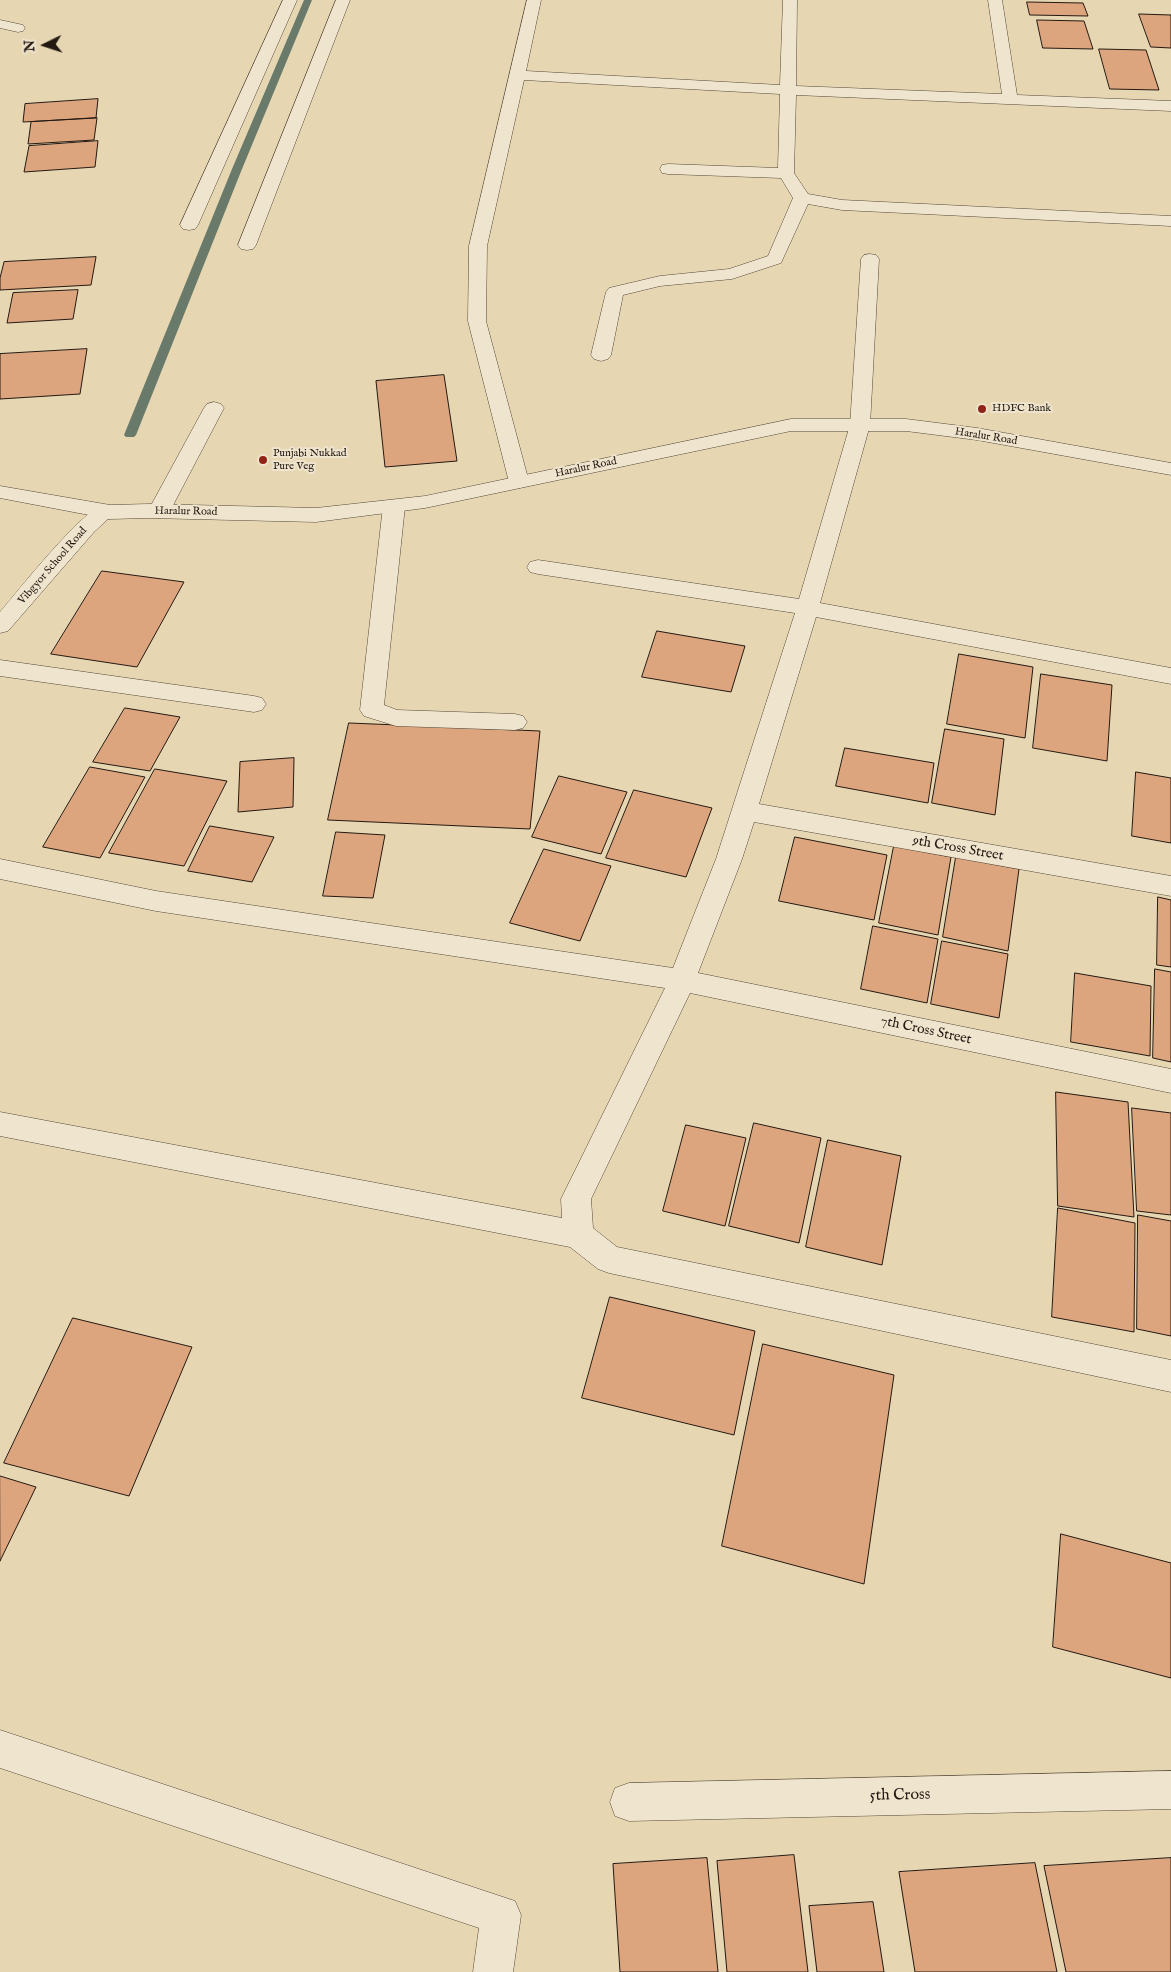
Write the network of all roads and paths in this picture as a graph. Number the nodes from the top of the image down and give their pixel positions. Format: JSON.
{"nodes":[{"id":1,"x":290,"y":0,"type":"edge"},
{"id":2,"x":343,"y":0,"type":"edge"},
{"id":3,"x":534,"y":0,"type":"edge"},
{"id":4,"x":790,"y":0,"type":"edge"},
{"id":5,"x":995,"y":0,"type":"edge"},
{"id":6,"x":0,"y":24,"type":"edge"},
{"id":7,"x":18,"y":28,"type":"dead end"},
{"id":8,"x":517,"y":75,"type":"junction"},
{"id":9,"x":788,"y":90,"type":"junction"},
{"id":10,"x":1010,"y":98,"type":"junction"},
{"id":11,"x":1171,"y":106,"type":"edge"},
{"id":12,"x":668,"y":169,"type":"dead end"},
{"id":13,"x":786,"y":173,"type":"junction"},
{"id":14,"x":802,"y":198,"type":"junction"},
{"id":15,"x":1171,"y":221,"type":"edge"},
{"id":16,"x":190,"y":225,"type":"dead end"},
{"id":17,"x":247,"y":245,"type":"dead end"},
{"id":18,"x":870,"y":259,"type":"dead end"},
{"id":19,"x":601,"y":355,"type":"dead end"},
{"id":20,"x":214,"y":408,"type":"dead end"},
{"id":21,"x":860,"y":425,"type":"junction"},
{"id":22,"x":1171,"y":469,"type":"edge"},
{"id":23,"x":519,"y":482,"type":"junction"},
{"id":24,"x":0,"y":492,"type":"edge"},
{"id":25,"x":394,"y":506,"type":"junction"},
{"id":26,"x":159,"y":511,"type":"junction"},
{"id":27,"x":110,"y":512,"type":"junction"},
{"id":28,"x":538,"y":567,"type":"dead end"},
{"id":29,"x":807,"y":608,"type":"junction"},
{"id":30,"x":0,"y":626,"type":"edge"},
{"id":31,"x":0,"y":668,"type":"edge"},
{"id":32,"x":1171,"y":676,"type":"edge"},
{"id":33,"x":254,"y":704,"type":"dead end"},
{"id":34,"x":515,"y":722,"type":"dead end"},
{"id":35,"x":746,"y":811,"type":"junction"},
{"id":36,"x":0,"y":869,"type":"edge"},
{"id":37,"x":1171,"y":886,"type":"edge"},
{"id":38,"x":681,"y":980,"type":"junction"},
{"id":39,"x":1171,"y":1081,"type":"edge"},
{"id":40,"x":0,"y":1124,"type":"edge"},
{"id":41,"x":578,"y":1235,"type":"junction"},
{"id":42,"x":1171,"y":1376,"type":"edge"},
{"id":43,"x":0,"y":1749,"type":"edge"},
{"id":44,"x":1171,"y":1790,"type":"edge"},
{"id":45,"x":629,"y":1802,"type":"dead end"},
{"id":46,"x":493,"y":1972,"type":"edge"}],
"edges":[{"from":1,"to":16,"type":"street"},
{"from":2,"to":17,"type":"street"},
{"from":3,"to":8,"type":"street"},
{"from":4,"to":9,"type":"street"},
{"from":5,"to":10,"type":"street"},
{"from":6,"to":7,"type":"street"},
{"from":8,"to":9,"type":"street"},
{"from":8,"to":23,"type":"street"},
{"from":9,"to":10,"type":"street"},
{"from":9,"to":13,"type":"street"},
{"from":10,"to":11,"type":"street"},
{"from":12,"to":13,"type":"street"},
{"from":13,"to":14,"type":"street"},
{"from":14,"to":15,"type":"street"},
{"from":14,"to":19,"type":"street"},
{"from":18,"to":21,"type":"street"},
{"from":20,"to":26,"type":"street"},
{"from":21,"to":22,"type":"street","name":"Haralur Road"},
{"from":21,"to":23,"type":"street","name":"Haralur Road"},
{"from":21,"to":29,"type":"street"},
{"from":23,"to":25,"type":"street","name":"Haralur Road"},
{"from":24,"to":27,"type":"street","name":"Haralur Road"},
{"from":25,"to":26,"type":"street","name":"Haralur Road"},
{"from":25,"to":34,"type":"street"},
{"from":26,"to":27,"type":"street","name":"Haralur Road"},
{"from":27,"to":30,"type":"street","name":"Vibgyor School Road"},
{"from":28,"to":29,"type":"street"},
{"from":29,"to":32,"type":"street"},
{"from":29,"to":35,"type":"street"},
{"from":31,"to":33,"type":"street"},
{"from":35,"to":37,"type":"street","name":"9th Cross Street"},
{"from":35,"to":38,"type":"street"},
{"from":36,"to":38,"type":"street","name":"7th Cross Street"},
{"from":38,"to":39,"type":"street","name":"7th Cross Street"},
{"from":38,"to":41,"type":"street"},
{"from":40,"to":41,"type":"street"},
{"from":41,"to":42,"type":"street"},
{"from":43,"to":46,"type":"street"},
{"from":44,"to":45,"type":"street","name":"5th Cross"}]}
